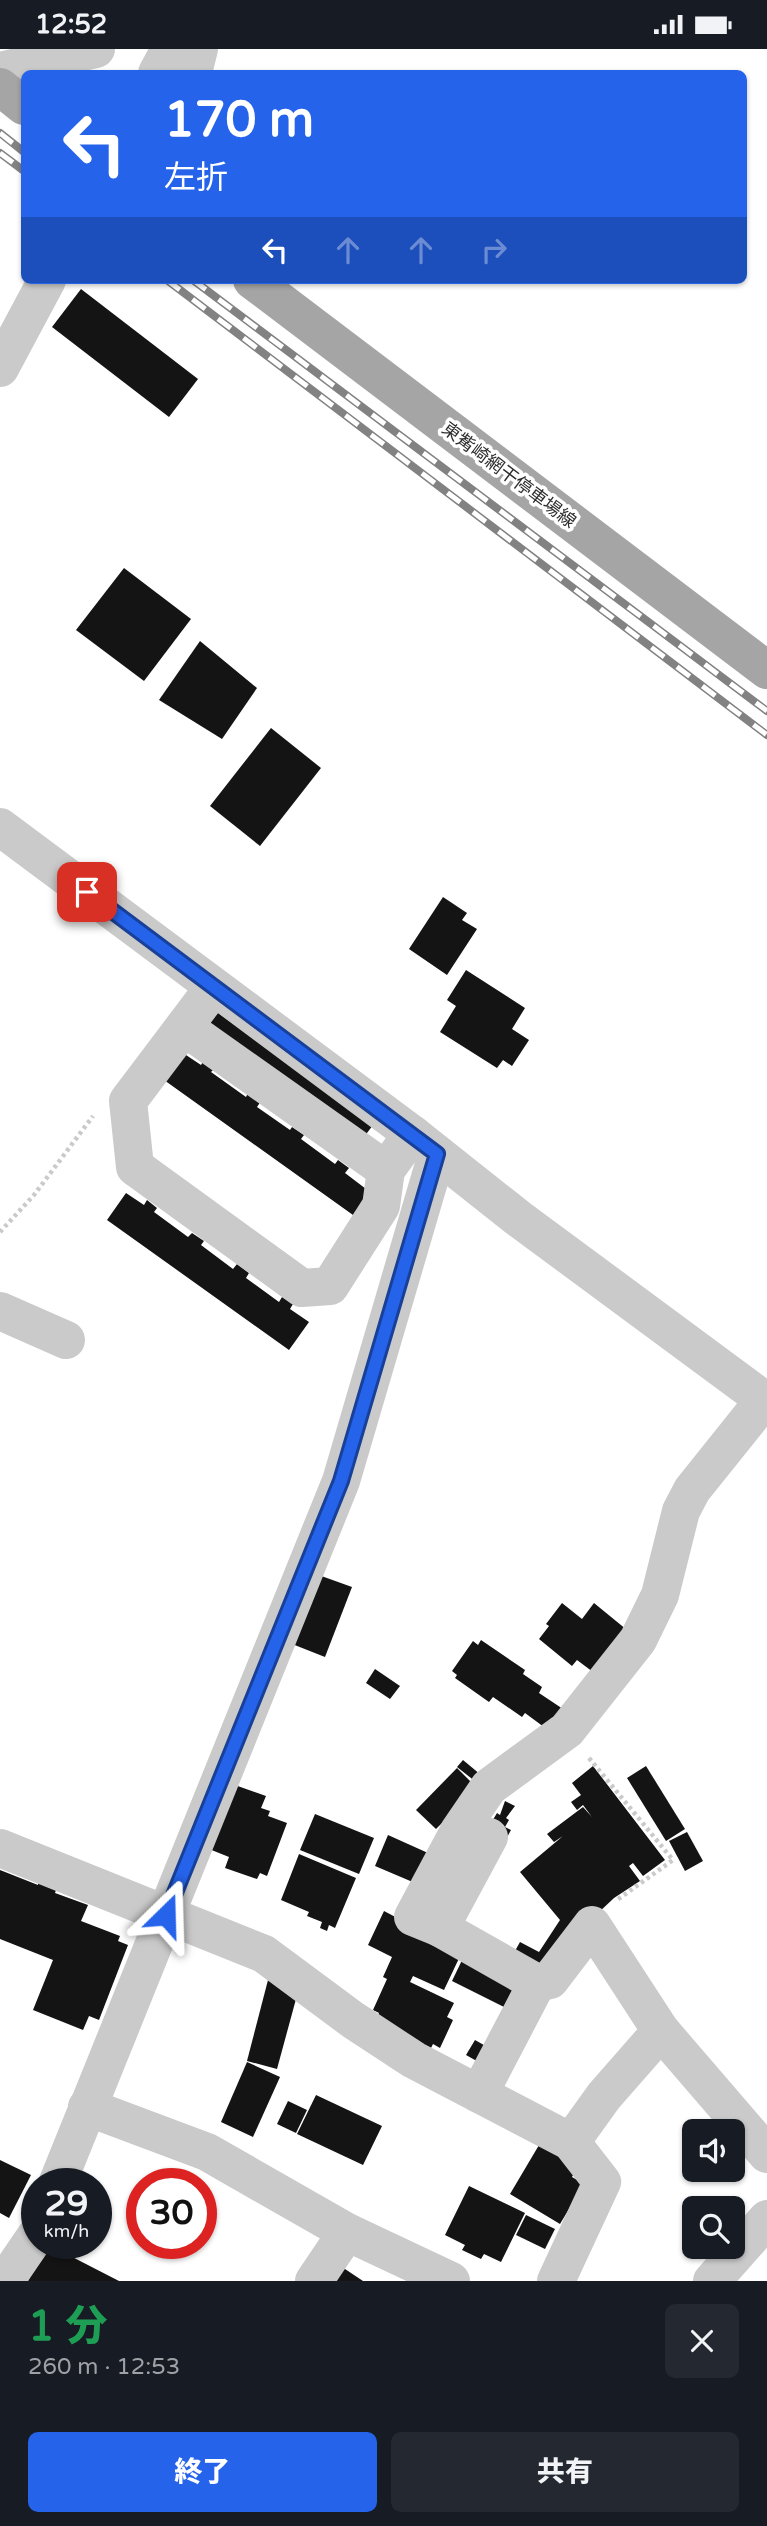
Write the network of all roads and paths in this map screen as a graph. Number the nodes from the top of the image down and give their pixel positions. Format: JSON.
{"nodes":[{"id":1,"x":96,"y":49,"type":"edge"},
{"id":2,"x":170,"y":49,"type":"edge"},
{"id":3,"x":199,"y":49,"type":"edge"},
{"id":4,"x":159,"y":70,"type":"edge"},
{"id":5,"x":194,"y":70,"type":"edge"},
{"id":6,"x":0,"y":71,"type":"edge"},
{"id":7,"x":0,"y":87,"type":"edge"},
{"id":8,"x":21,"y":104,"type":"edge"},
{"id":9,"x":45,"y":284,"type":"edge"},
{"id":10,"x":257,"y":284,"type":"edge"},
{"id":11,"x":0,"y":368,"type":"edge"},
{"id":12,"x":767,"y":670,"type":"edge"},
{"id":13,"x":0,"y":827,"type":"edge"},
{"id":14,"x":214,"y":987,"type":"junction"},
{"id":15,"x":184,"y":1027,"type":"junction"},
{"id":16,"x":424,"y":1144,"type":"junction"},
{"id":17,"x":386,"y":1170,"type":"junction"},
{"id":18,"x":0,"y":1311,"type":"edge"},
{"id":19,"x":66,"y":1340,"type":"dead end"},
{"id":20,"x":766,"y":1401,"type":"edge"},
{"id":21,"x":567,"y":1730,"type":"junction"},
{"id":22,"x":489,"y":1837,"type":"dead end"},
{"id":23,"x":0,"y":1847,"type":"edge"},
{"id":24,"x":166,"y":1915,"type":"junction"},
{"id":25,"x":592,"y":1925,"type":"junction"},
{"id":26,"x":440,"y":1928,"type":"junction"},
{"id":27,"x":537,"y":1983,"type":"junction"},
{"id":28,"x":662,"y":2031,"type":"junction"},
{"id":29,"x":479,"y":2094,"type":"junction"},
{"id":30,"x":86,"y":2106,"type":"junction"},
{"id":31,"x":571,"y":2143,"type":"junction"},
{"id":32,"x":767,"y":2154,"type":"edge"},
{"id":33,"x":63,"y":2168,"type":"edge"},
{"id":34,"x":767,"y":2219,"type":"edge"},
{"id":35,"x":347,"y":2232,"type":"junction"},
{"id":36,"x":21,"y":2258,"type":"edge"},
{"id":37,"x":715,"y":2280,"type":"edge"},
{"id":38,"x":5,"y":2281,"type":"edge"},
{"id":39,"x":314,"y":2281,"type":"edge"},
{"id":40,"x":451,"y":2281,"type":"edge"},
{"id":41,"x":556,"y":2281,"type":"edge"}],
"edges":[{"from":1,"to":6,"type":"street"},
{"from":2,"to":4,"type":"street"},
{"from":3,"to":5,"type":"street"},
{"from":7,"to":8,"type":"main road"},
{"from":9,"to":11,"type":"street"},
{"from":10,"to":12,"type":"main road","name":"東觜崎網干停車場線"},
{"from":13,"to":14,"type":"street"},
{"from":14,"to":15,"type":"street"},
{"from":14,"to":16,"type":"street"},
{"from":15,"to":17,"type":"street"},
{"from":15,"to":17,"type":"street"},
{"from":16,"to":17,"type":"street"},
{"from":16,"to":20,"type":"street"},
{"from":16,"to":24,"type":"street"},
{"from":18,"to":19,"type":"street"},
{"from":20,"to":21,"type":"street"},
{"from":21,"to":25,"type":"path"},
{"from":21,"to":26,"type":"street"},
{"from":22,"to":26,"type":"street"},
{"from":23,"to":24,"type":"street"},
{"from":24,"to":29,"type":"street"},
{"from":24,"to":30,"type":"street"},
{"from":25,"to":27,"type":"street"},
{"from":25,"to":28,"type":"street"},
{"from":26,"to":27,"type":"street"},
{"from":27,"to":29,"type":"street"},
{"from":28,"to":31,"type":"street"},
{"from":28,"to":32,"type":"street"},
{"from":29,"to":31,"type":"street"},
{"from":30,"to":33,"type":"street"},
{"from":30,"to":35,"type":"street"},
{"from":31,"to":41,"type":"street"},
{"from":34,"to":37,"type":"street"},
{"from":35,"to":39,"type":"street"},
{"from":35,"to":40,"type":"street"},
{"from":36,"to":38,"type":"street"}]}
